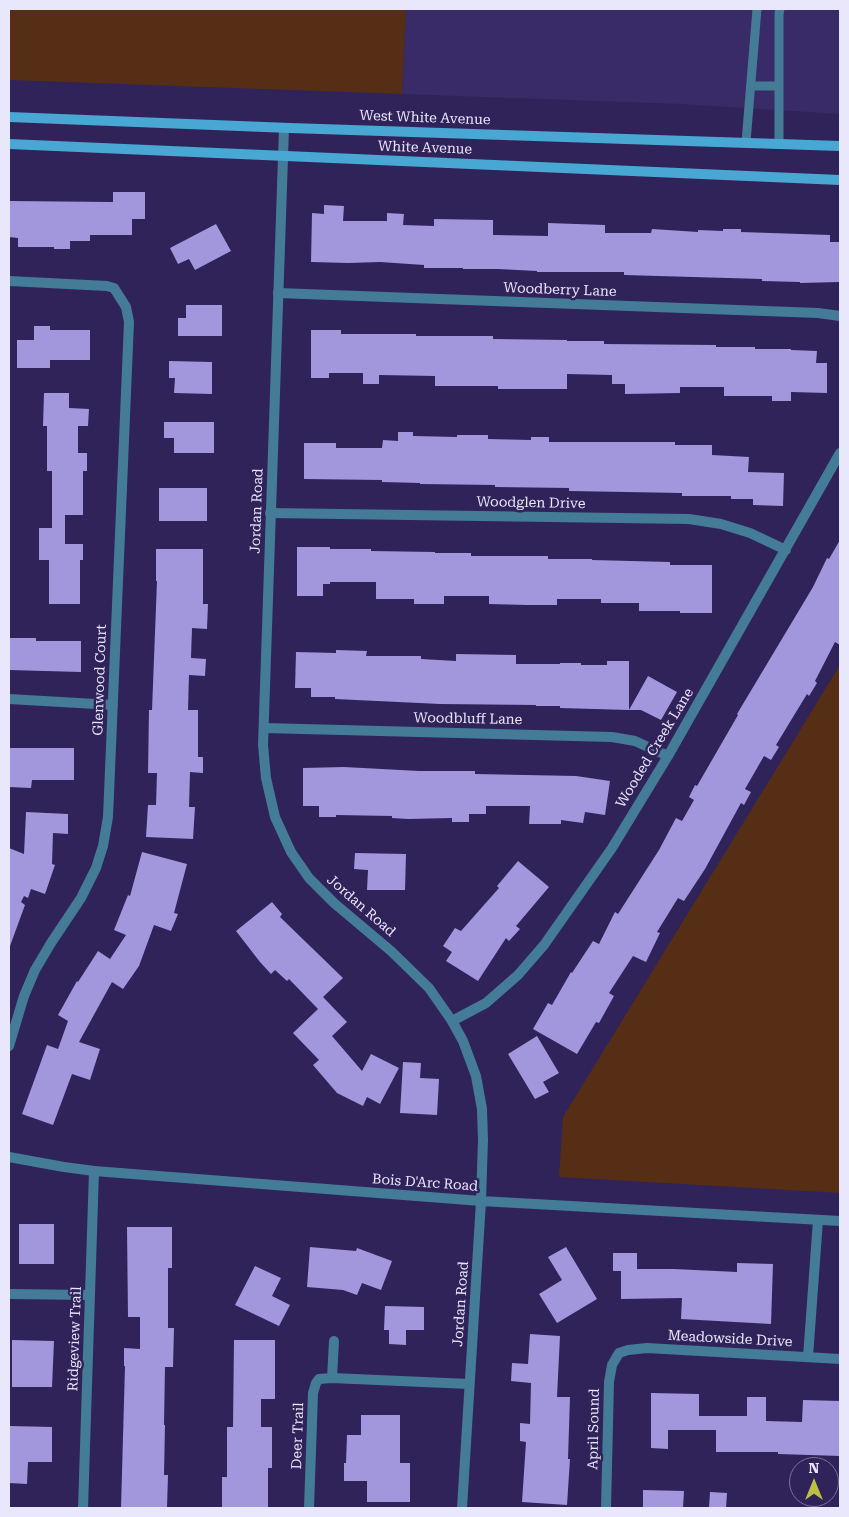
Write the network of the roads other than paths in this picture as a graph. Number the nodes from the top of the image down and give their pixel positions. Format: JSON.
{"nodes":[{"id":1,"x":757,"y":9,"type":"edge"},
{"id":2,"x":780,"y":9,"type":"edge"},
{"id":3,"x":751,"y":86,"type":"junction"},
{"id":4,"x":779,"y":86,"type":"junction"},
{"id":5,"x":9,"y":117,"type":"edge"},
{"id":6,"x":284,"y":128,"type":"junction"},
{"id":7,"x":746,"y":142,"type":"junction"},
{"id":8,"x":779,"y":143,"type":"junction"},
{"id":9,"x":9,"y":144,"type":"edge"},
{"id":10,"x":840,"y":146,"type":"edge"},
{"id":11,"x":283,"y":156,"type":"junction"},
{"id":12,"x":840,"y":180,"type":"edge"},
{"id":13,"x":9,"y":281,"type":"edge"},
{"id":14,"x":278,"y":294,"type":"junction"},
{"id":15,"x":840,"y":316,"type":"edge"},
{"id":16,"x":840,"y":453,"type":"edge"},
{"id":17,"x":270,"y":513,"type":"junction"},
{"id":18,"x":786,"y":550,"type":"junction"},
{"id":19,"x":9,"y":699,"type":"edge"},
{"id":20,"x":113,"y":705,"type":"junction"},
{"id":21,"x":264,"y":728,"type":"junction"},
{"id":22,"x":668,"y":756,"type":"junction"},
{"id":23,"x":452,"y":1021,"type":"junction"},
{"id":24,"x":9,"y":1046,"type":"edge"},
{"id":25,"x":9,"y":1157,"type":"edge"},
{"id":26,"x":94,"y":1171,"type":"junction"},
{"id":27,"x":481,"y":1201,"type":"junction"},
{"id":28,"x":818,"y":1220,"type":"junction"},
{"id":29,"x":840,"y":1221,"type":"edge"},
{"id":30,"x":9,"y":1294,"type":"edge"},
{"id":31,"x":90,"y":1295,"type":"junction"},
{"id":32,"x":334,"y":1340,"type":"dead end"},
{"id":33,"x":619,"y":1353,"type":"joint"},
{"id":34,"x":808,"y":1357,"type":"junction"},
{"id":35,"x":840,"y":1359,"type":"edge"},
{"id":36,"x":332,"y":1378,"type":"junction"},
{"id":37,"x":469,"y":1384,"type":"junction"},
{"id":38,"x":83,"y":1508,"type":"edge"},
{"id":39,"x":309,"y":1508,"type":"edge"},
{"id":40,"x":462,"y":1508,"type":"edge"},
{"id":41,"x":606,"y":1508,"type":"edge"}],
"edges":[{"from":1,"to":3,"type":"lane"},
{"from":2,"to":4,"type":"lane"},
{"from":3,"to":4,"type":"lane"},
{"from":3,"to":7,"type":"lane"},
{"from":4,"to":8,"type":"lane"},
{"from":5,"to":6,"type":"main road","name":"West White Avenue"},
{"from":6,"to":7,"type":"main road","name":"West White Avenue"},
{"from":6,"to":11,"type":"street","name":"Jordan Road"},
{"from":7,"to":8,"type":"main road","name":"West White Avenue"},
{"from":8,"to":10,"type":"main road","name":"West White Avenue"},
{"from":9,"to":11,"type":"main road","name":"White Avenue"},
{"from":11,"to":12,"type":"main road","name":"White Avenue"},
{"from":11,"to":14,"type":"street","name":"Jordan Road"},
{"from":13,"to":20,"type":"street","name":"Glenwood Court"},
{"from":14,"to":15,"type":"street","name":"Woodberry Lane"},
{"from":14,"to":17,"type":"street","name":"Jordan Road"},
{"from":16,"to":18,"type":"street","name":"Wooded Creek Lane"},
{"from":17,"to":18,"type":"street","name":"Woodglen Drive"},
{"from":17,"to":21,"type":"street","name":"Jordan Road"},
{"from":18,"to":22,"type":"street","name":"Wooded Creek Lane"},
{"from":19,"to":20,"type":"street"},
{"from":20,"to":24,"type":"street","name":"Glenwood Court"},
{"from":21,"to":22,"type":"street","name":"Woodbluff Lane"},
{"from":21,"to":23,"type":"street","name":"Jordan Road"},
{"from":22,"to":23,"type":"street","name":"Wooded Creek Lane"},
{"from":23,"to":27,"type":"street","name":"Jordan Road"},
{"from":25,"to":26,"type":"street","name":"Bois D'Arc Road"},
{"from":26,"to":27,"type":"street","name":"Bois D'Arc Road"},
{"from":26,"to":31,"type":"street","name":"Ridgeview Trail"},
{"from":27,"to":28,"type":"street","name":"Bois D'Arc Road"},
{"from":27,"to":37,"type":"street","name":"Jordan Road"},
{"from":28,"to":29,"type":"street","name":"Bois D'Arc Road"},
{"from":28,"to":34,"type":"street"},
{"from":30,"to":31,"type":"street"},
{"from":31,"to":38,"type":"street","name":"Ridgeview Trail"},
{"from":32,"to":36,"type":"street"},
{"from":33,"to":34,"type":"street","name":"Meadowside Drive"},
{"from":33,"to":41,"type":"street","name":"April Sound"},
{"from":34,"to":35,"type":"street","name":"Meadowside Drive"},
{"from":36,"to":37,"type":"street"},
{"from":36,"to":39,"type":"street","name":"Deer Trail"},
{"from":37,"to":40,"type":"street","name":"Jordan Road"}]}
